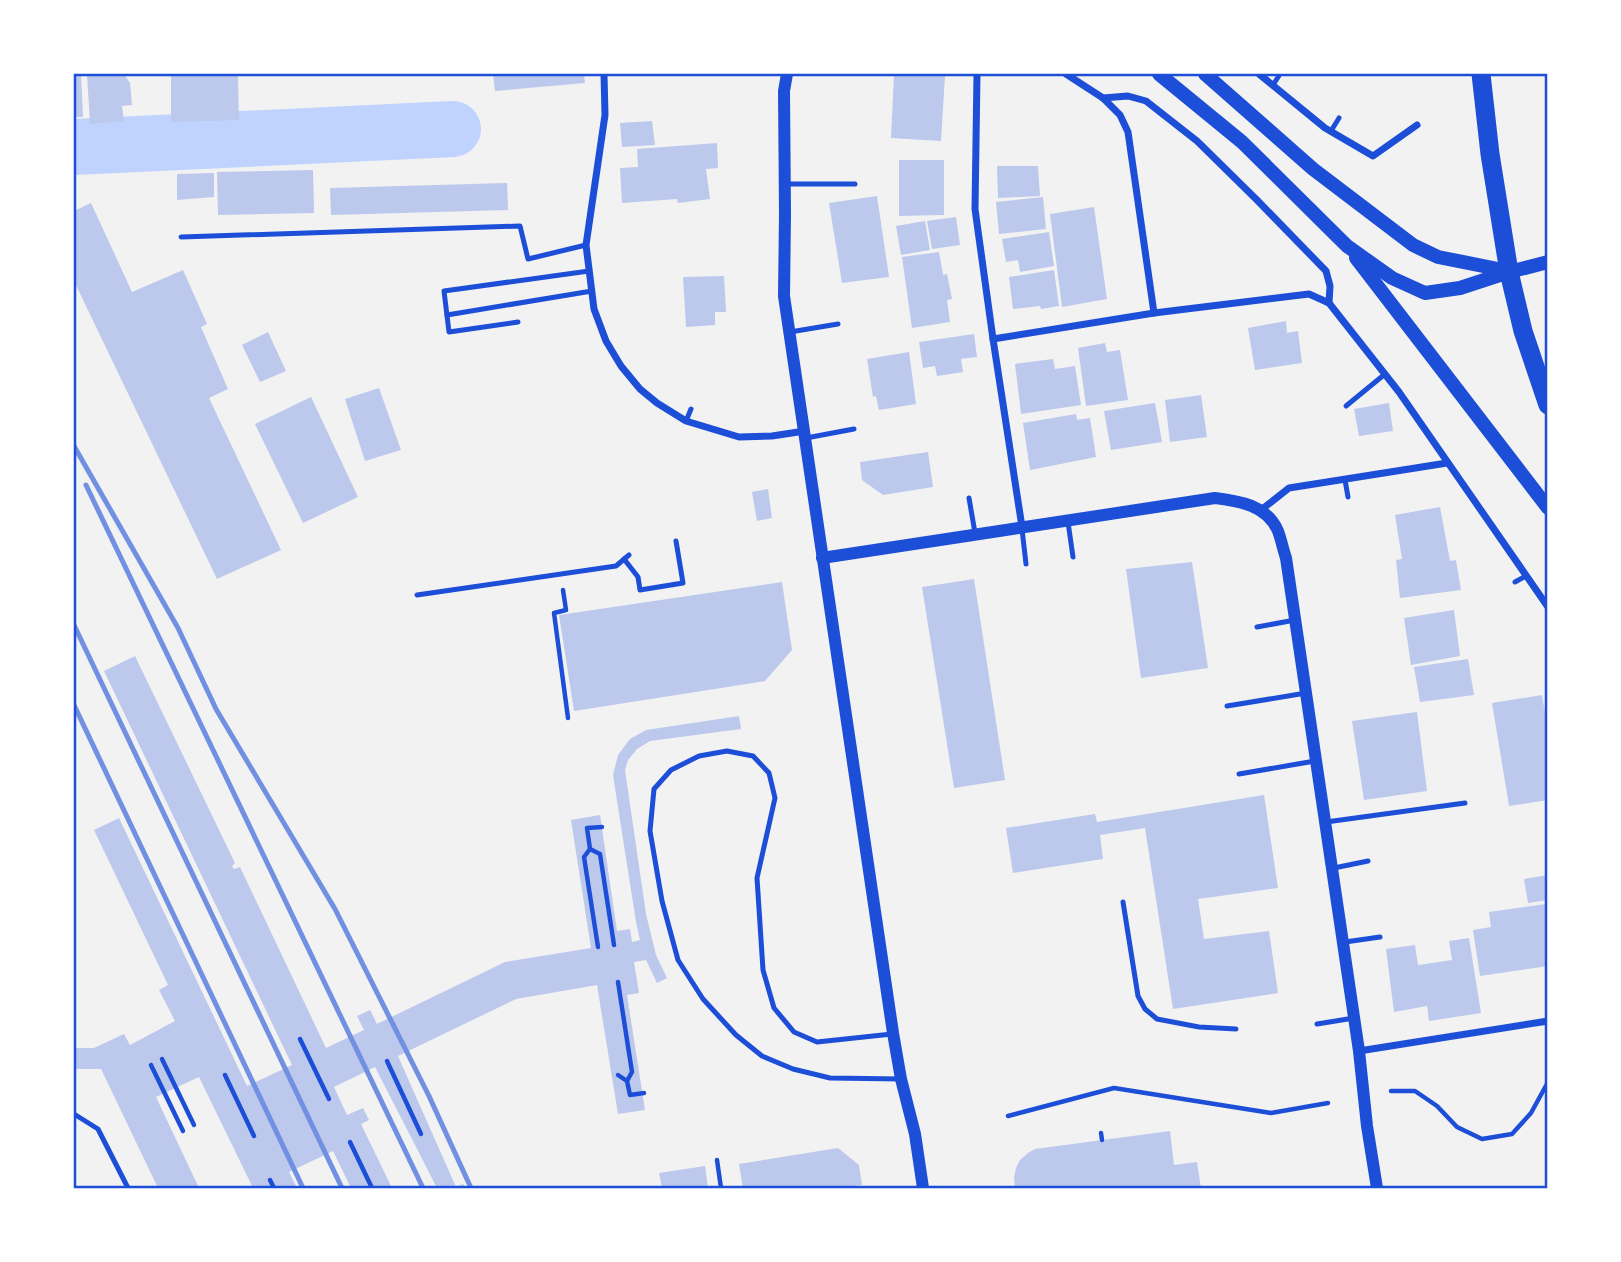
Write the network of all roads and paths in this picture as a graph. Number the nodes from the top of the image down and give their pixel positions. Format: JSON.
{"nodes":[{"id":1,"x":604,"y":74,"type":"edge"},
{"id":2,"x":787,"y":74,"type":"edge"},
{"id":3,"x":977,"y":74,"type":"edge"},
{"id":4,"x":1066,"y":74,"type":"edge"},
{"id":5,"x":1159,"y":74,"type":"edge"},
{"id":6,"x":1205,"y":74,"type":"edge"},
{"id":7,"x":1259,"y":74,"type":"edge"},
{"id":8,"x":1280,"y":74,"type":"edge"},
{"id":9,"x":1481,"y":74,"type":"edge"},
{"id":10,"x":1273,"y":85,"type":"junction"},
{"id":11,"x":1103,"y":98,"type":"junction"},
{"id":12,"x":1339,"y":118,"type":"dead end"},
{"id":13,"x":1418,"y":125,"type":"dead end"},
{"id":14,"x":1331,"y":131,"type":"junction"},
{"id":15,"x":785,"y":184,"type":"junction"},
{"id":16,"x":855,"y":184,"type":"dead end"},
{"id":17,"x":181,"y":237,"type":"dead end"},
{"id":18,"x":586,"y":245,"type":"junction"},
{"id":19,"x":1347,"y":246,"type":"junction"},
{"id":20,"x":1548,"y":262,"type":"edge"},
{"id":21,"x":589,"y":271,"type":"junction"},
{"id":22,"x":1509,"y":272,"type":"junction"},
{"id":23,"x":592,"y":291,"type":"junction"},
{"id":24,"x":1329,"y":303,"type":"junction"},
{"id":25,"x":1154,"y":313,"type":"junction"},
{"id":26,"x":447,"y":315,"type":"junction"},
{"id":27,"x":518,"y":322,"type":"dead end"},
{"id":28,"x":838,"y":324,"type":"dead end"},
{"id":29,"x":790,"y":332,"type":"junction"},
{"id":30,"x":993,"y":339,"type":"junction"},
{"id":31,"x":1385,"y":374,"type":"junction"},
{"id":32,"x":1548,"y":405,"type":"edge"},
{"id":33,"x":1346,"y":406,"type":"dead end"},
{"id":34,"x":691,"y":409,"type":"dead end"},
{"id":35,"x":686,"y":421,"type":"junction"},
{"id":36,"x":854,"y":429,"type":"dead end"},
{"id":37,"x":806,"y":435,"type":"junction"},
{"id":38,"x":1447,"y":463,"type":"junction"},
{"id":39,"x":1345,"y":480,"type":"junction"},
{"id":40,"x":1348,"y":497,"type":"dead end"},
{"id":41,"x":969,"y":498,"type":"dead end"},
{"id":42,"x":1548,"y":508,"type":"edge"},
{"id":43,"x":1261,"y":510,"type":"junction"},
{"id":44,"x":1068,"y":520,"type":"junction"},
{"id":45,"x":1022,"y":527,"type":"junction"},
{"id":46,"x":976,"y":534,"type":"junction"},
{"id":47,"x":676,"y":541,"type":"dead end"},
{"id":48,"x":1073,"y":557,"type":"dead end"},
{"id":49,"x":822,"y":558,"type":"junction"},
{"id":50,"x":1026,"y":564,"type":"dead end"},
{"id":51,"x":1526,"y":576,"type":"junction"},
{"id":52,"x":1515,"y":582,"type":"dead end"},
{"id":53,"x":563,"y":590,"type":"dead end"},
{"id":54,"x":417,"y":595,"type":"dead end"},
{"id":55,"x":1548,"y":607,"type":"edge"},
{"id":56,"x":1295,"y":620,"type":"junction"},
{"id":57,"x":1257,"y":626,"type":"dead end"},
{"id":58,"x":1306,"y":693,"type":"junction"},
{"id":59,"x":1227,"y":706,"type":"dead end"},
{"id":60,"x":568,"y":718,"type":"dead end"},
{"id":61,"x":1315,"y":761,"type":"junction"},
{"id":62,"x":1239,"y":774,"type":"dead end"},
{"id":63,"x":1465,"y":803,"type":"dead end"},
{"id":64,"x":1325,"y":823,"type":"junction"},
{"id":65,"x":602,"y":827,"type":"dead end"},
{"id":66,"x":590,"y":849,"type":"junction"},
{"id":67,"x":1368,"y":862,"type":"dead end"},
{"id":68,"x":1332,"y":868,"type":"junction"},
{"id":69,"x":1123,"y":902,"type":"dead end"},
{"id":70,"x":1380,"y":937,"type":"dead end"},
{"id":71,"x":1343,"y":943,"type":"junction"},
{"id":72,"x":614,"y":945,"type":"dead end"},
{"id":73,"x":598,"y":947,"type":"dead end"},
{"id":74,"x":618,"y":982,"type":"dead end"},
{"id":75,"x":1354,"y":1018,"type":"junction"},
{"id":76,"x":1548,"y":1021,"type":"edge"},
{"id":77,"x":1317,"y":1024,"type":"dead end"},
{"id":78,"x":1236,"y":1029,"type":"dead end"},
{"id":79,"x":893,"y":1034,"type":"junction"},
{"id":80,"x":300,"y":1039,"type":"dead end"},
{"id":81,"x":1359,"y":1051,"type":"junction"},
{"id":82,"x":162,"y":1059,"type":"dead end"},
{"id":83,"x":387,"y":1061,"type":"dead end"},
{"id":84,"x":151,"y":1065,"type":"dead end"},
{"id":85,"x":225,"y":1075,"type":"dead end"},
{"id":86,"x":618,"y":1075,"type":"dead end"},
{"id":87,"x":901,"y":1079,"type":"junction"},
{"id":88,"x":627,"y":1081,"type":"junction"},
{"id":89,"x":1548,"y":1082,"type":"edge"},
{"id":90,"x":1391,"y":1091,"type":"dead end"},
{"id":91,"x":644,"y":1093,"type":"dead end"},
{"id":92,"x":329,"y":1099,"type":"dead end"},
{"id":93,"x":1328,"y":1103,"type":"dead end"},
{"id":94,"x":74,"y":1114,"type":"edge"},
{"id":95,"x":1008,"y":1116,"type":"dead end"},
{"id":96,"x":194,"y":1125,"type":"dead end"},
{"id":97,"x":183,"y":1131,"type":"dead end"},
{"id":98,"x":1101,"y":1133,"type":"dead end"},
{"id":99,"x":421,"y":1134,"type":"dead end"},
{"id":100,"x":254,"y":1136,"type":"dead end"},
{"id":101,"x":1102,"y":1140,"type":"dead end"},
{"id":102,"x":350,"y":1142,"type":"dead end"},
{"id":103,"x":717,"y":1160,"type":"dead end"},
{"id":104,"x":270,"y":1180,"type":"dead end"},
{"id":105,"x":128,"y":1188,"type":"edge"},
{"id":106,"x":274,"y":1188,"type":"edge"},
{"id":107,"x":372,"y":1188,"type":"edge"},
{"id":108,"x":721,"y":1188,"type":"edge"},
{"id":109,"x":923,"y":1188,"type":"edge"},
{"id":110,"x":1377,"y":1188,"type":"edge"}],
"edges":[{"from":1,"to":18,"type":"street"},
{"from":2,"to":15,"type":"street"},
{"from":3,"to":30,"type":"street"},
{"from":4,"to":11,"type":"street"},
{"from":5,"to":19,"type":"main road"},
{"from":6,"to":22,"type":"main road"},
{"from":7,"to":10,"type":"street"},
{"from":8,"to":10,"type":"lane"},
{"from":9,"to":22,"type":"highway"},
{"from":10,"to":14,"type":"street"},
{"from":11,"to":24,"type":"street"},
{"from":11,"to":25,"type":"street"},
{"from":12,"to":14,"type":"lane"},
{"from":13,"to":14,"type":"street"},
{"from":15,"to":16,"type":"lane"},
{"from":15,"to":29,"type":"street"},
{"from":17,"to":18,"type":"lane"},
{"from":18,"to":21,"type":"street"},
{"from":19,"to":22,"type":"main road"},
{"from":19,"to":42,"type":"main road"},
{"from":20,"to":22,"type":"main road"},
{"from":21,"to":23,"type":"street"},
{"from":21,"to":26,"type":"lane"},
{"from":22,"to":32,"type":"highway"},
{"from":23,"to":26,"type":"lane"},
{"from":23,"to":35,"type":"street"},
{"from":24,"to":25,"type":"street"},
{"from":24,"to":31,"type":"street"},
{"from":25,"to":30,"type":"street"},
{"from":26,"to":27,"type":"lane"},
{"from":28,"to":29,"type":"lane"},
{"from":29,"to":37,"type":"street"},
{"from":30,"to":45,"type":"street"},
{"from":31,"to":33,"type":"lane"},
{"from":31,"to":38,"type":"street"},
{"from":34,"to":35,"type":"lane"},
{"from":35,"to":37,"type":"street"},
{"from":36,"to":37,"type":"lane"},
{"from":37,"to":49,"type":"street"},
{"from":38,"to":39,"type":"street"},
{"from":38,"to":51,"type":"street"},
{"from":39,"to":40,"type":"lane"},
{"from":39,"to":43,"type":"street"},
{"from":41,"to":46,"type":"lane"},
{"from":43,"to":44,"type":"street"},
{"from":43,"to":56,"type":"street"},
{"from":44,"to":45,"type":"street"},
{"from":44,"to":48,"type":"lane"},
{"from":45,"to":46,"type":"street"},
{"from":45,"to":50,"type":"lane"},
{"from":46,"to":49,"type":"street"},
{"from":47,"to":54,"type":"lane"},
{"from":49,"to":79,"type":"street"},
{"from":51,"to":52,"type":"lane"},
{"from":51,"to":55,"type":"street"},
{"from":53,"to":60,"type":"path"},
{"from":56,"to":57,"type":"lane"},
{"from":56,"to":58,"type":"street"},
{"from":58,"to":59,"type":"lane"},
{"from":58,"to":61,"type":"street"},
{"from":61,"to":62,"type":"lane"},
{"from":61,"to":64,"type":"street"},
{"from":63,"to":64,"type":"lane"},
{"from":64,"to":68,"type":"street"},
{"from":65,"to":66,"type":"path"},
{"from":66,"to":72,"type":"path"},
{"from":66,"to":73,"type":"path"},
{"from":67,"to":68,"type":"lane"},
{"from":68,"to":71,"type":"street"},
{"from":69,"to":78,"type":"lane"},
{"from":70,"to":71,"type":"lane"},
{"from":71,"to":75,"type":"street"},
{"from":74,"to":88,"type":"path"},
{"from":75,"to":77,"type":"lane"},
{"from":75,"to":81,"type":"street"},
{"from":76,"to":81,"type":"street"},
{"from":79,"to":87,"type":"street"},
{"from":79,"to":87,"type":"lane"},
{"from":80,"to":92,"type":"path"},
{"from":81,"to":110,"type":"street"},
{"from":82,"to":96,"type":"path"},
{"from":83,"to":99,"type":"path"},
{"from":84,"to":97,"type":"path"},
{"from":85,"to":100,"type":"path"},
{"from":86,"to":88,"type":"path"},
{"from":87,"to":109,"type":"street"},
{"from":88,"to":91,"type":"path"},
{"from":89,"to":90,"type":"path"},
{"from":93,"to":95,"type":"path"},
{"from":94,"to":105,"type":"lane"},
{"from":98,"to":101,"type":"path"},
{"from":102,"to":107,"type":"path"},
{"from":103,"to":108,"type":"path"},
{"from":104,"to":106,"type":"path"}]}
